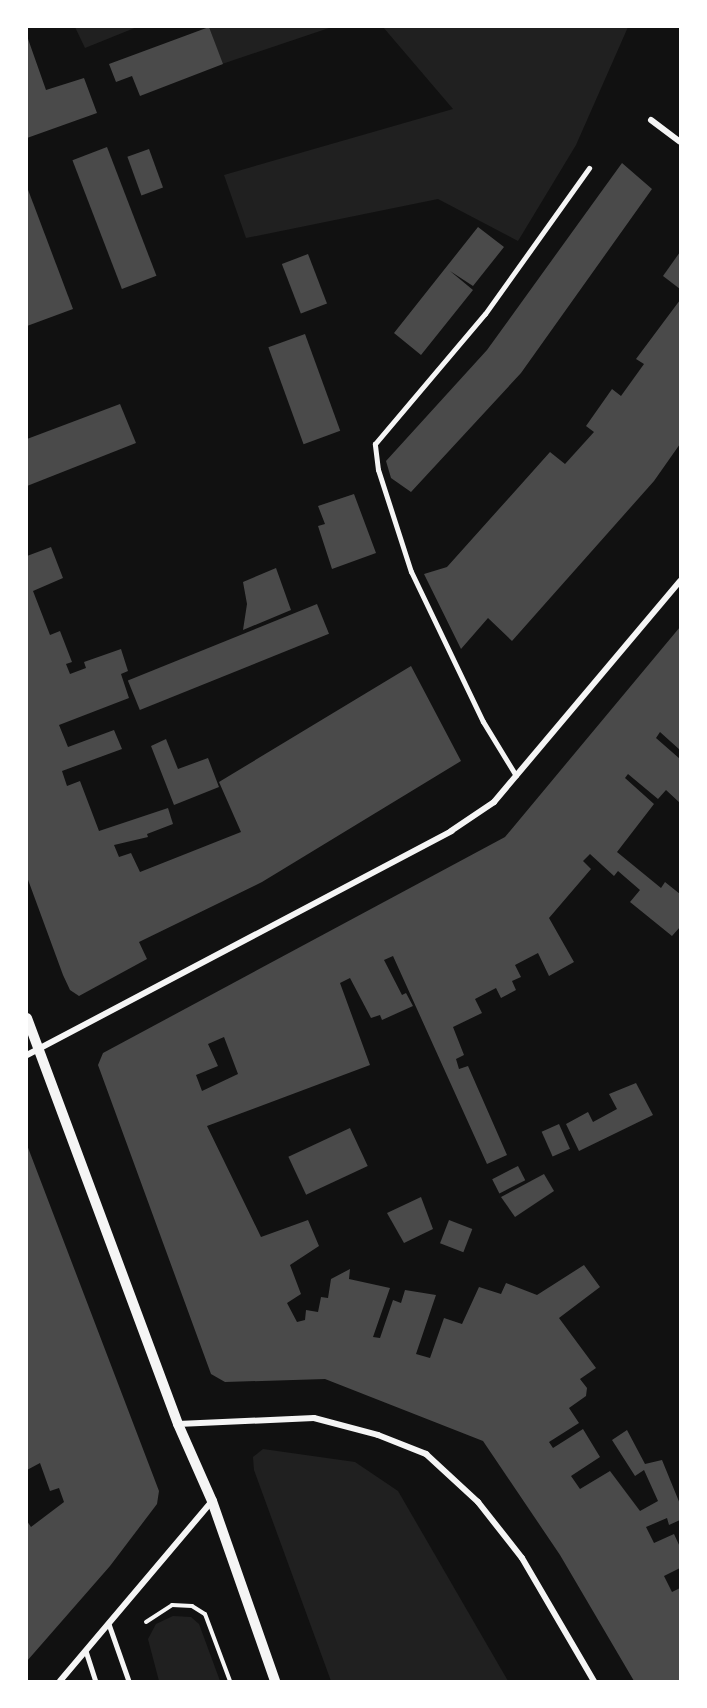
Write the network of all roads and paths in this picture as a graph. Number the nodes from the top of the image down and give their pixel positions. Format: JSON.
{"nodes":[{"id":1,"x":651,"y":120,"type":"dead end"},
{"id":2,"x":680,"y":142,"type":"edge"},
{"id":3,"x":589,"y":168,"type":"dead end"},
{"id":4,"x":680,"y":581,"type":"edge"},
{"id":5,"x":516,"y":776,"type":"junction"},
{"id":6,"x":27,"y":1018,"type":"edge"},
{"id":7,"x":38,"y":1050,"type":"junction"},
{"id":8,"x":27,"y":1055,"type":"edge"},
{"id":9,"x":178,"y":1424,"type":"junction"},
{"id":10,"x":212,"y":1501,"type":"junction"},
{"id":11,"x":110,"y":1624,"type":"junction"},
{"id":12,"x":143,"y":1625,"type":"dead end"},
{"id":13,"x":86,"y":1651,"type":"junction"},
{"id":14,"x":61,"y":1680,"type":"edge"},
{"id":15,"x":96,"y":1681,"type":"edge"},
{"id":16,"x":129,"y":1681,"type":"edge"},
{"id":17,"x":230,"y":1681,"type":"edge"},
{"id":18,"x":275,"y":1681,"type":"edge"},
{"id":19,"x":594,"y":1681,"type":"edge"}],
"edges":[{"from":1,"to":2,"type":"street"},
{"from":3,"to":5,"type":"lane"},
{"from":4,"to":5,"type":"street"},
{"from":5,"to":7,"type":"street"},
{"from":6,"to":7,"type":"street"},
{"from":7,"to":8,"type":"street"},
{"from":7,"to":9,"type":"street"},
{"from":9,"to":10,"type":"street"},
{"from":9,"to":19,"type":"street"},
{"from":10,"to":11,"type":"street"},
{"from":10,"to":18,"type":"street"},
{"from":11,"to":13,"type":"street"},
{"from":11,"to":16,"type":"lane"},
{"from":12,"to":17,"type":"path"},
{"from":13,"to":14,"type":"street"},
{"from":13,"to":15,"type":"lane"}]}
